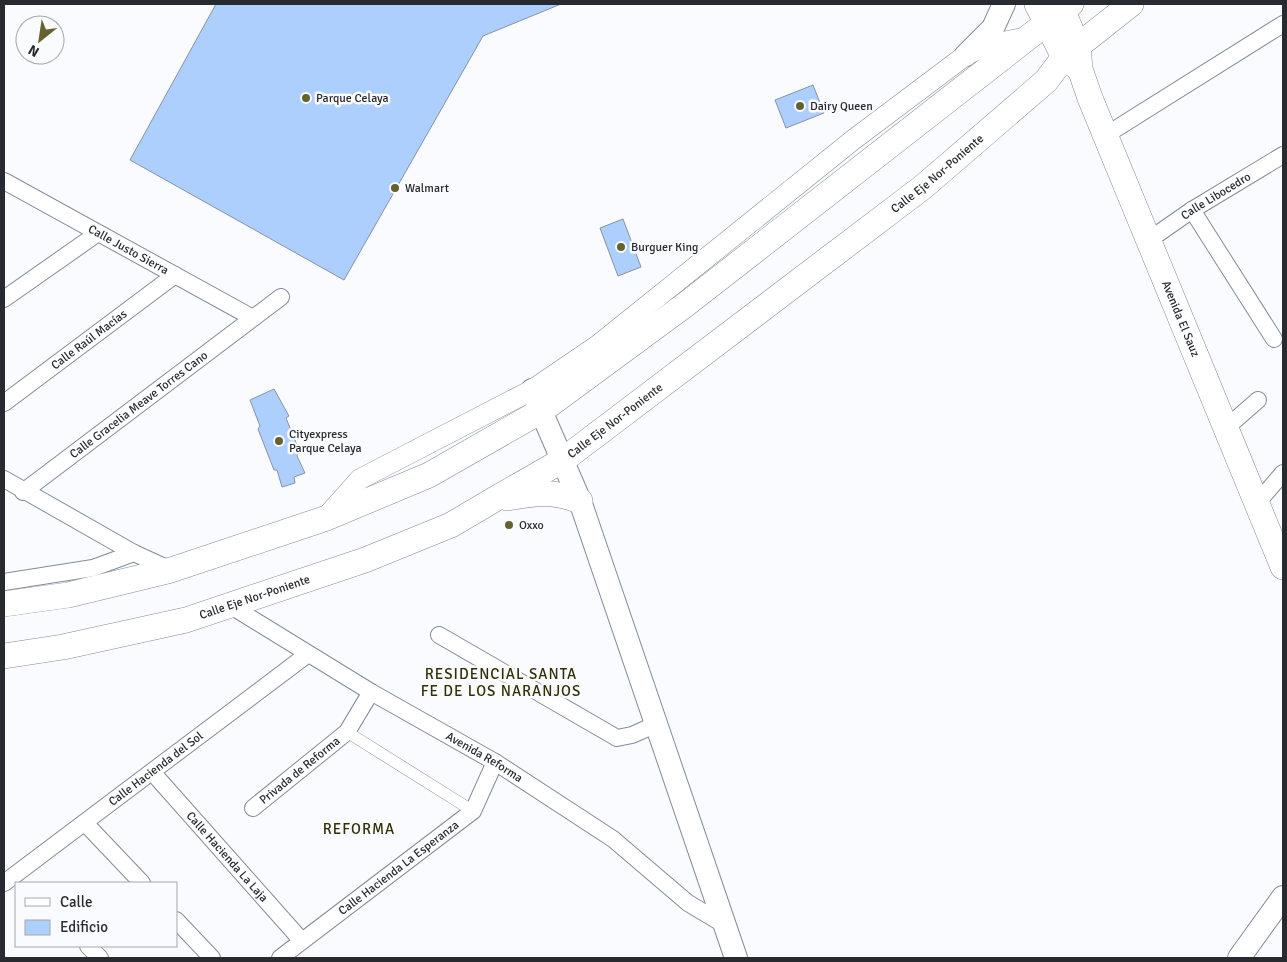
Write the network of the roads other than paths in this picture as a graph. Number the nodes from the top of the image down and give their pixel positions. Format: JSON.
{"nodes":[{"id":1,"x":1004,"y":4,"type":"edge"},
{"id":2,"x":1130,"y":4,"type":"edge"},
{"id":3,"x":1050,"y":14,"type":"edge"},
{"id":4,"x":1283,"y":24,"type":"edge"},
{"id":5,"x":966,"y":55,"type":"junction"},
{"id":6,"x":1074,"y":58,"type":"junction"},
{"id":7,"x":1046,"y":81,"type":"junction"},
{"id":8,"x":1090,"y":98,"type":"junction"},
{"id":9,"x":1106,"y":135,"type":"junction"},
{"id":10,"x":1281,"y":161,"type":"edge"},
{"id":11,"x":6,"y":187,"type":"edge"},
{"id":12,"x":1192,"y":210,"type":"junction"},
{"id":13,"x":98,"y":233,"type":"junction"},
{"id":14,"x":1149,"y":240,"type":"junction"},
{"id":15,"x":175,"y":275,"type":"junction"},
{"id":16,"x":281,"y":297,"type":"dead end"},
{"id":17,"x":4,"y":299,"type":"edge"},
{"id":18,"x":253,"y":318,"type":"junction"},
{"id":19,"x":1274,"y":339,"type":"dead end"},
{"id":20,"x":1258,"y":400,"type":"dead end"},
{"id":21,"x":537,"y":401,"type":"junction"},
{"id":22,"x":4,"y":402,"type":"edge"},
{"id":23,"x":1226,"y":428,"type":"junction"},
{"id":24,"x":563,"y":460,"type":"junction"},
{"id":25,"x":1283,"y":473,"type":"edge"},
{"id":26,"x":4,"y":479,"type":"edge"},
{"id":27,"x":23,"y":492,"type":"junction"},
{"id":28,"x":495,"y":499,"type":"junction"},
{"id":29,"x":580,"y":501,"type":"junction"},
{"id":30,"x":1257,"y":503,"type":"junction"},
{"id":31,"x":134,"y":552,"type":"junction"},
{"id":32,"x":1283,"y":567,"type":"edge"},
{"id":33,"x":171,"y":570,"type":"junction"},
{"id":34,"x":4,"y":582,"type":"edge"},
{"id":35,"x":4,"y":604,"type":"edge"},
{"id":36,"x":231,"y":606,"type":"junction"},
{"id":37,"x":439,"y":635,"type":"dead end"},
{"id":38,"x":308,"y":654,"type":"junction"},
{"id":39,"x":4,"y":656,"type":"edge"},
{"id":40,"x":370,"y":692,"type":"junction"},
{"id":41,"x":657,"y":724,"type":"junction"},
{"id":42,"x":347,"y":732,"type":"junction"},
{"id":43,"x":495,"y":762,"type":"junction"},
{"id":44,"x":153,"y":773,"type":"junction"},
{"id":45,"x":253,"y":808,"type":"dead end"},
{"id":46,"x":473,"y":811,"type":"junction"},
{"id":47,"x":85,"y":823,"type":"junction"},
{"id":48,"x":23,"y":878,"type":"edge"},
{"id":49,"x":141,"y":882,"type":"edge"},
{"id":50,"x":4,"y":883,"type":"edge"},
{"id":51,"x":1283,"y":897,"type":"edge"},
{"id":52,"x":178,"y":922,"type":"edge"},
{"id":53,"x":725,"y":925,"type":"junction"},
{"id":54,"x":302,"y":941,"type":"junction"},
{"id":55,"x":89,"y":947,"type":"edge"},
{"id":56,"x":100,"y":958,"type":"edge"},
{"id":57,"x":212,"y":958,"type":"edge"},
{"id":58,"x":280,"y":958,"type":"edge"},
{"id":59,"x":736,"y":958,"type":"edge"},
{"id":60,"x":1239,"y":958,"type":"edge"}],
"edges":[{"from":1,"to":5,"type":"main road"},
{"from":2,"to":6,"type":"main road","name":"Calle Eje Nor-Poniente"},
{"from":3,"to":5,"type":"street"},
{"from":3,"to":6,"type":"main road","name":"Avenida El Sauz"},
{"from":3,"to":21,"type":"main road"},
{"from":4,"to":9,"type":"street"},
{"from":5,"to":21,"type":"street"},
{"from":6,"to":7,"type":"main road","name":"Calle Eje Nor-Poniente"},
{"from":6,"to":8,"type":"main road","name":"Avenida El Sauz"},
{"from":7,"to":8,"type":"main road"},
{"from":7,"to":24,"type":"main road","name":"Calle Eje Nor-Poniente"},
{"from":8,"to":9,"type":"main road","name":"Avenida El Sauz"},
{"from":9,"to":14,"type":"main road","name":"Avenida El Sauz"},
{"from":10,"to":12,"type":"street","name":"Calle Libocedro"},
{"from":11,"to":13,"type":"street","name":"Calle Justo Sierra"},
{"from":12,"to":14,"type":"street","name":"Calle Libocedro"},
{"from":12,"to":19,"type":"street"},
{"from":13,"to":15,"type":"street","name":"Calle Justo Sierra"},
{"from":13,"to":17,"type":"street"},
{"from":14,"to":23,"type":"main road","name":"Avenida El Sauz"},
{"from":15,"to":18,"type":"street","name":"Calle Justo Sierra"},
{"from":15,"to":22,"type":"street","name":"Calle Raúl Macías"},
{"from":16,"to":18,"type":"street","name":"Calle Gracelia Meave Torres Cano"},
{"from":18,"to":27,"type":"street","name":"Calle Gracelia Meave Torres Cano"},
{"from":20,"to":23,"type":"street"},
{"from":21,"to":24,"type":"main road"},
{"from":21,"to":33,"type":"main road"},
{"from":23,"to":30,"type":"main road","name":"Avenida El Sauz"},
{"from":24,"to":28,"type":"main road","name":"Calle Eje Nor-Poniente"},
{"from":24,"to":29,"type":"main road"},
{"from":25,"to":30,"type":"street"},
{"from":26,"to":27,"type":"street"},
{"from":27,"to":31,"type":"street"},
{"from":28,"to":29,"type":"main road"},
{"from":28,"to":36,"type":"main road","name":"Calle Eje Nor-Poniente"},
{"from":29,"to":41,"type":"main road"},
{"from":30,"to":32,"type":"main road","name":"Avenida El Sauz"},
{"from":31,"to":33,"type":"street"},
{"from":31,"to":34,"type":"street"},
{"from":33,"to":35,"type":"main road"},
{"from":36,"to":38,"type":"street","name":"Avenida Reforma"},
{"from":36,"to":39,"type":"main road","name":"Calle Eje Nor-Poniente"},
{"from":37,"to":41,"type":"street"},
{"from":38,"to":40,"type":"street","name":"Avenida Reforma"},
{"from":38,"to":44,"type":"street","name":"Calle Hacienda del Sol"},
{"from":40,"to":42,"type":"street"},
{"from":40,"to":43,"type":"street","name":"Avenida Reforma"},
{"from":41,"to":53,"type":"main road"},
{"from":42,"to":45,"type":"street","name":"Privada de Reforma"},
{"from":42,"to":46,"type":"street"},
{"from":43,"to":46,"type":"street","name":"Calle Hacienda La Esperanza"},
{"from":43,"to":53,"type":"street","name":"Avenida Reforma"},
{"from":44,"to":47,"type":"street","name":"Calle Hacienda del Sol"},
{"from":44,"to":54,"type":"street","name":"Calle Hacienda La Laja"},
{"from":46,"to":54,"type":"street","name":"Calle Hacienda La Esperanza"},
{"from":47,"to":48,"type":"street","name":"Calle Hacienda del Sol"},
{"from":47,"to":49,"type":"street"},
{"from":48,"to":50,"type":"street","name":"Calle Hacienda del Sol"},
{"from":51,"to":60,"type":"main road"},
{"from":52,"to":57,"type":"street"},
{"from":53,"to":59,"type":"main road"},
{"from":54,"to":58,"type":"street","name":"Calle Hacienda La Esperanza"},
{"from":55,"to":56,"type":"street"}]}
